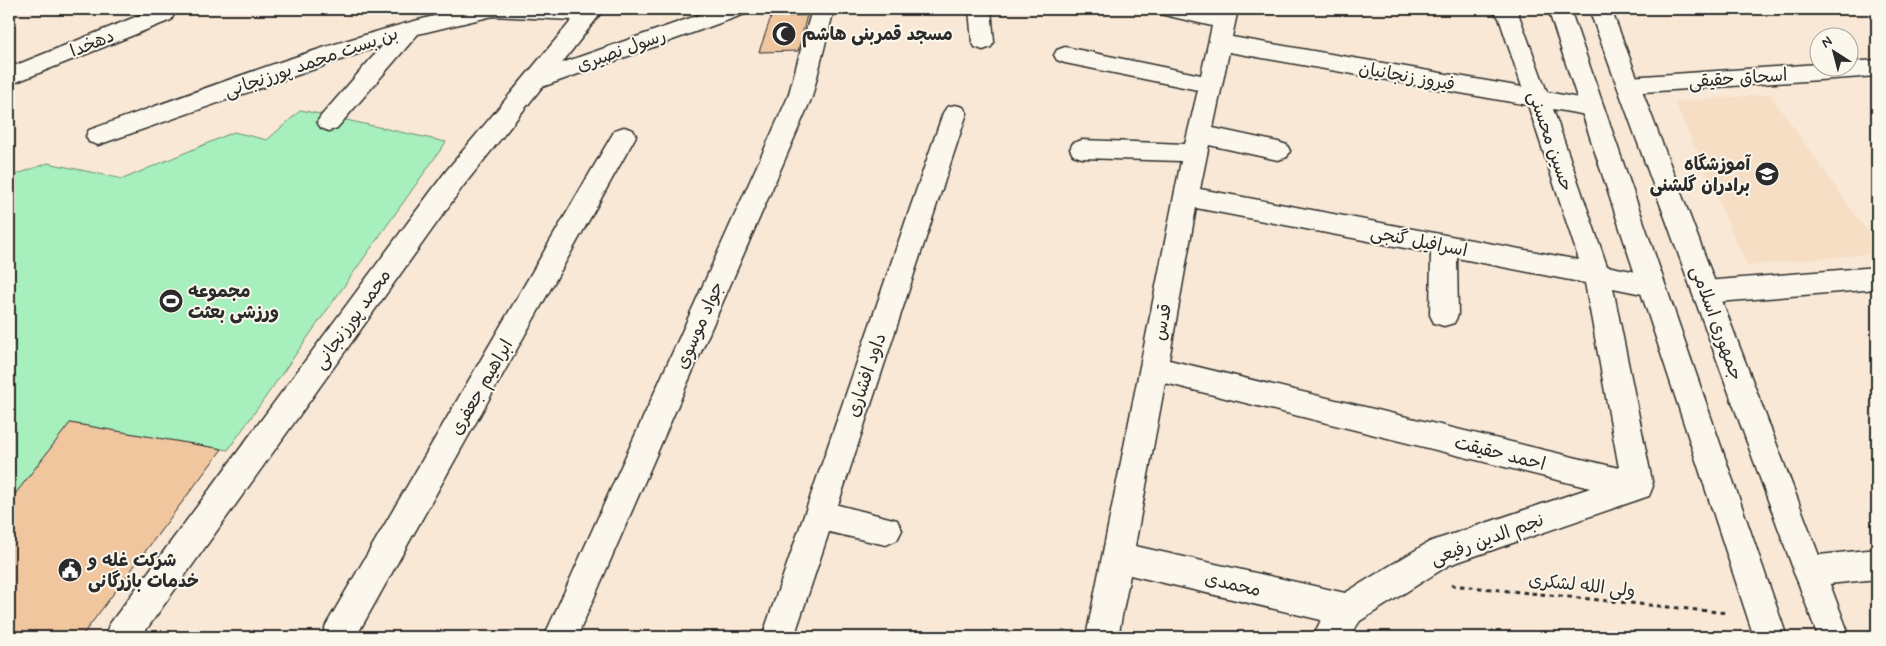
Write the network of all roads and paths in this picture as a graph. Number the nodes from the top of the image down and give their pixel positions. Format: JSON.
{"nodes":[{"id":1,"x":737,"y":9,"type":"edge"},
{"id":2,"x":824,"y":9,"type":"edge"},
{"id":3,"x":980,"y":9,"type":"edge"},
{"id":4,"x":1168,"y":9,"type":"edge"},
{"id":5,"x":1503,"y":9,"type":"edge"},
{"id":6,"x":1559,"y":9,"type":"edge"},
{"id":7,"x":1600,"y":9,"type":"edge"},
{"id":8,"x":168,"y":11,"type":"edge"},
{"id":9,"x":471,"y":11,"type":"edge"},
{"id":10,"x":591,"y":12,"type":"edge"},
{"id":11,"x":1224,"y":24,"type":"edge"},
{"id":12,"x":411,"y":28,"type":"junction"},
{"id":13,"x":983,"y":42,"type":"dead end"},
{"id":14,"x":1065,"y":55,"type":"dead end"},
{"id":15,"x":1877,"y":68,"type":"edge"},
{"id":16,"x":9,"y":77,"type":"edge"},
{"id":17,"x":534,"y":81,"type":"junction"},
{"id":18,"x":1211,"y":85,"type":"junction"},
{"id":19,"x":1629,"y":85,"type":"junction"},
{"id":20,"x":1537,"y":99,"type":"junction"},
{"id":21,"x":1592,"y":108,"type":"junction"},
{"id":22,"x":955,"y":113,"type":"dead end"},
{"id":23,"x":329,"y":122,"type":"dead end"},
{"id":24,"x":98,"y":136,"type":"dead end"},
{"id":25,"x":624,"y":136,"type":"dead end"},
{"id":26,"x":1198,"y":143,"type":"junction"},
{"id":27,"x":1082,"y":149,"type":"dead end"},
{"id":28,"x":1278,"y":151,"type":"dead end"},
{"id":29,"x":1186,"y":196,"type":"junction"},
{"id":30,"x":1444,"y":245,"type":"junction"},
{"id":31,"x":1597,"y":275,"type":"junction"},
{"id":32,"x":1877,"y":278,"type":"edge"},
{"id":33,"x":1652,"y":285,"type":"junction"},
{"id":34,"x":1705,"y":292,"type":"junction"},
{"id":35,"x":1444,"y":315,"type":"dead end"},
{"id":36,"x":1153,"y":368,"type":"junction"},
{"id":37,"x":1638,"y":486,"type":"junction"},
{"id":38,"x":819,"y":515,"type":"junction"},
{"id":39,"x":886,"y":530,"type":"dead end"},
{"id":40,"x":1117,"y":557,"type":"junction"},
{"id":41,"x":1877,"y":564,"type":"edge"},
{"id":42,"x":1809,"y":571,"type":"junction"},
{"id":43,"x":1446,"y":585,"type":"dead end"},
{"id":44,"x":1348,"y":610,"type":"junction"},
{"id":45,"x":1767,"y":627,"type":"edge"},
{"id":46,"x":121,"y":637,"type":"edge"},
{"id":47,"x":338,"y":637,"type":"edge"},
{"id":48,"x":560,"y":637,"type":"edge"},
{"id":49,"x":778,"y":637,"type":"edge"},
{"id":50,"x":1102,"y":637,"type":"edge"},
{"id":51,"x":1330,"y":637,"type":"edge"},
{"id":52,"x":1834,"y":637,"type":"edge"}],
"edges":[{"from":1,"to":17,"type":"street","name":"رسول نصیری"},
{"from":2,"to":48,"type":"street","name":"جواد موسوی"},
{"from":3,"to":13,"type":"street"},
{"from":4,"to":11,"type":"street","name":"فیروز زنجانیان"},
{"from":5,"to":20,"type":"street","name":"حسین محسنی"},
{"from":6,"to":21,"type":"street"},
{"from":7,"to":19,"type":"street","name":"جمهوری اسلامی"},
{"from":8,"to":16,"type":"street","name":"دهخدا"},
{"from":9,"to":10,"type":"street","name":"بن بست محمد پورزنجانی"},
{"from":9,"to":12,"type":"street","name":"بن بست محمد پورزنجانی"},
{"from":10,"to":17,"type":"street","name":"محمد پورزنجانی"},
{"from":11,"to":18,"type":"street","name":"قدس"},
{"from":11,"to":20,"type":"street","name":"فیروز زنجانیان"},
{"from":12,"to":23,"type":"street"},
{"from":12,"to":24,"type":"street","name":"بن بست محمد پورزنجانی"},
{"from":14,"to":18,"type":"street"},
{"from":15,"to":19,"type":"street","name":"اسحاق حقیقی"},
{"from":17,"to":46,"type":"street","name":"محمد پورزنجانی"},
{"from":18,"to":26,"type":"street","name":"قدس"},
{"from":19,"to":34,"type":"street","name":"جمهوری اسلامی"},
{"from":20,"to":21,"type":"street","name":"فیروز زنجانیان"},
{"from":20,"to":31,"type":"street","name":"حسین محسنی"},
{"from":21,"to":33,"type":"street"},
{"from":22,"to":38,"type":"street","name":"داود افشاری"},
{"from":25,"to":47,"type":"street","name":"ابراهیم جعفری"},
{"from":26,"to":27,"type":"street"},
{"from":26,"to":28,"type":"street"},
{"from":26,"to":29,"type":"street","name":"قدس"},
{"from":29,"to":30,"type":"street","name":"اسرافیل گنجی"},
{"from":29,"to":36,"type":"street","name":"قدس"},
{"from":30,"to":31,"type":"street","name":"اسرافیل گنجی"},
{"from":30,"to":35,"type":"street"},
{"from":31,"to":33,"type":"street","name":"اسرافیل گنجی"},
{"from":31,"to":37,"type":"street"},
{"from":32,"to":34,"type":"street"},
{"from":33,"to":45,"type":"street"},
{"from":34,"to":42,"type":"street","name":"جمهوری اسلامی"},
{"from":36,"to":37,"type":"street","name":"احمد حقیقت"},
{"from":36,"to":40,"type":"street","name":"قدس"},
{"from":37,"to":44,"type":"street","name":"نجم الدین رفیعی"},
{"from":38,"to":39,"type":"street"},
{"from":38,"to":49,"type":"street","name":"داود افشاری"},
{"from":40,"to":44,"type":"street","name":"محمدی"},
{"from":40,"to":50,"type":"street","name":"قدس"},
{"from":41,"to":42,"type":"street"},
{"from":42,"to":52,"type":"street","name":"جمهوری اسلامی"},
{"from":43,"to":45,"type":"path","name":"ولی الله لشکری"},
{"from":44,"to":51,"type":"street","name":"نجم الدین رفیعی"}]}
